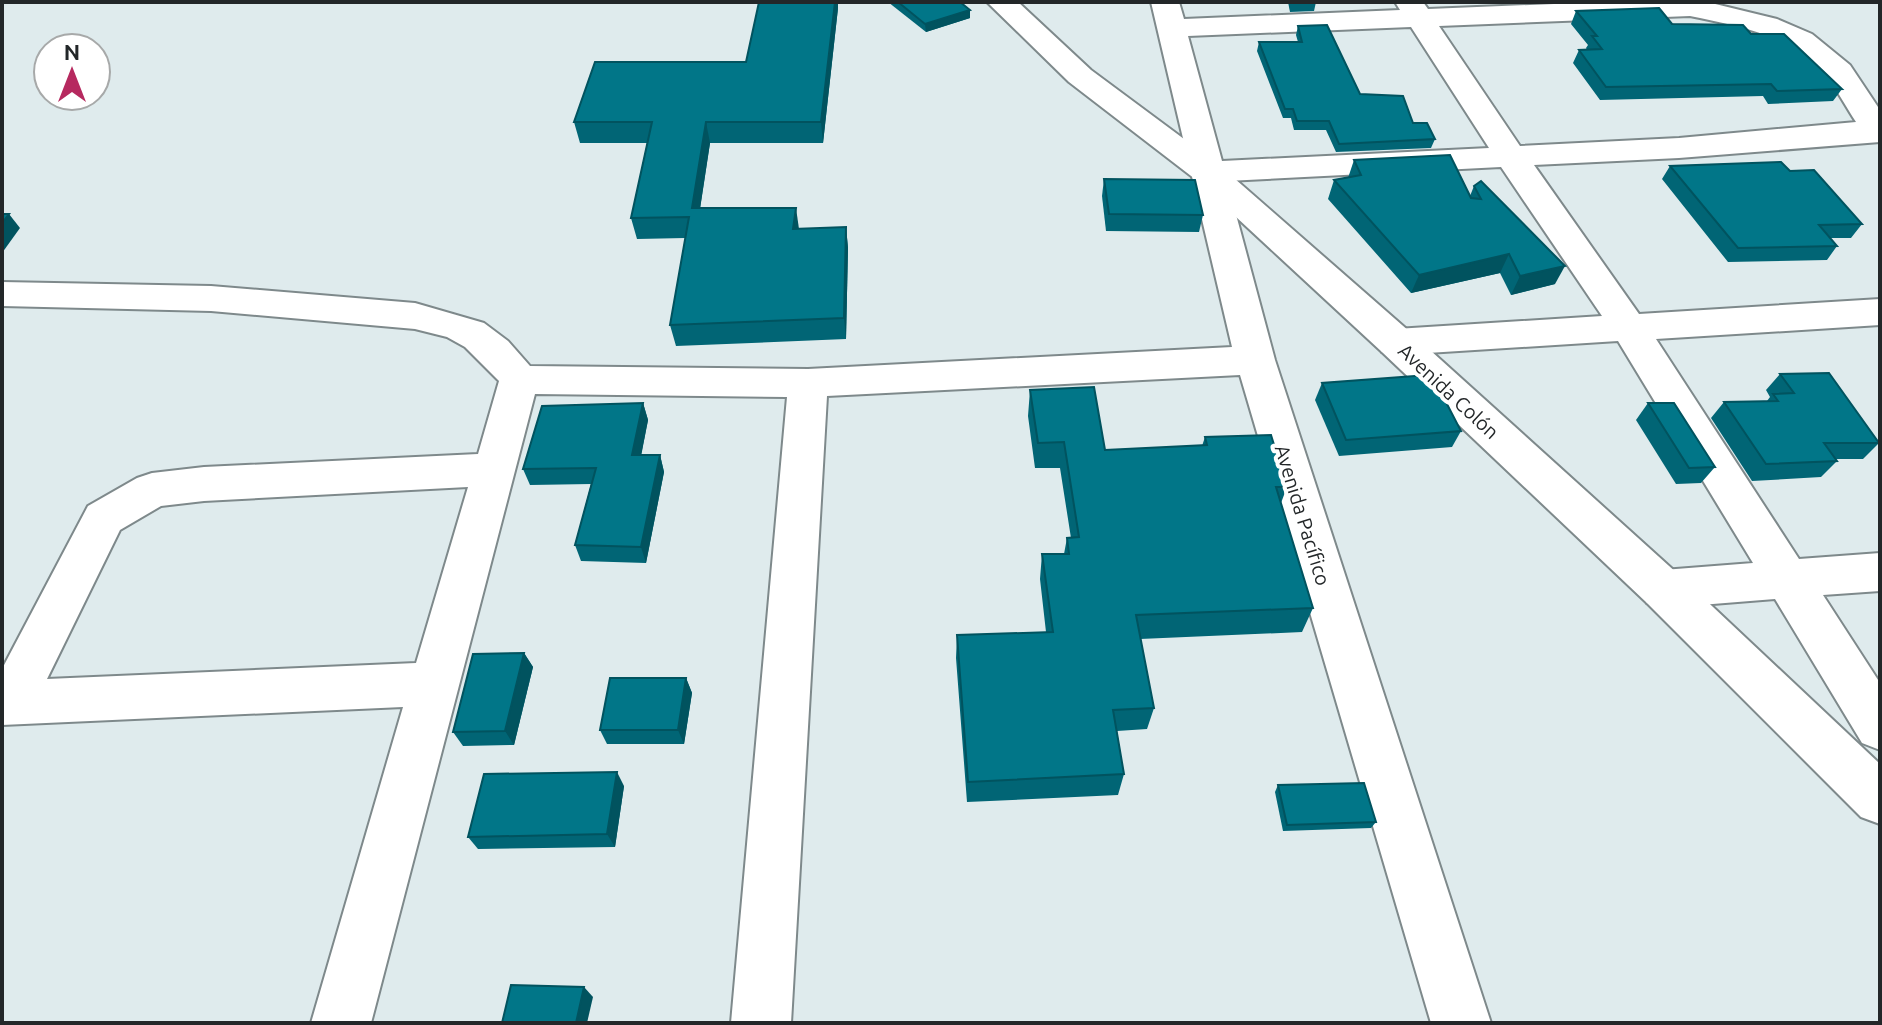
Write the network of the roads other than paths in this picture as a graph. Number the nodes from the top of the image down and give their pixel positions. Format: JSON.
{"nodes":[{"id":1,"x":1001,"y":2,"type":"edge"},
{"id":2,"x":1688,"y":4,"type":"edge"},
{"id":3,"x":1415,"y":11,"type":"edge"},
{"id":4,"x":1169,"y":15,"type":"edge"},
{"id":5,"x":1879,"y":131,"type":"edge"},
{"id":6,"x":1511,"y":157,"type":"junction"},
{"id":7,"x":1207,"y":172,"type":"junction"},
{"id":8,"x":2,"y":294,"type":"edge"},
{"id":9,"x":1880,"y":312,"type":"edge"},
{"id":10,"x":1628,"y":326,"type":"junction"},
{"id":11,"x":1396,"y":342,"type":"junction"},
{"id":12,"x":1255,"y":360,"type":"junction"},
{"id":13,"x":519,"y":380,"type":"junction"},
{"id":14,"x":808,"y":383,"type":"junction"},
{"id":15,"x":494,"y":469,"type":"junction"},
{"id":16,"x":1880,"y":572,"type":"edge"},
{"id":17,"x":1788,"y":577,"type":"junction"},
{"id":18,"x":1663,"y":589,"type":"junction"},
{"id":19,"x":435,"y":684,"type":"junction"},
{"id":20,"x":6,"y":703,"type":"edge"},
{"id":21,"x":1880,"y":727,"type":"edge"},
{"id":22,"x":1880,"y":799,"type":"edge"},
{"id":23,"x":341,"y":1023,"type":"edge"},
{"id":24,"x":761,"y":1023,"type":"edge"},
{"id":25,"x":1461,"y":1023,"type":"edge"}],
"edges":[{"from":1,"to":7,"type":"street","name":"Avenida Colón"},
{"from":2,"to":3,"type":"street"},
{"from":2,"to":5,"type":"street"},
{"from":3,"to":4,"type":"street"},
{"from":3,"to":6,"type":"street"},
{"from":4,"to":7,"type":"street","name":"Avenida Pacífico"},
{"from":5,"to":6,"type":"street"},
{"from":6,"to":7,"type":"street"},
{"from":6,"to":10,"type":"street"},
{"from":7,"to":11,"type":"street","name":"Avenida Colón"},
{"from":7,"to":12,"type":"street","name":"Avenida Pacífico"},
{"from":8,"to":13,"type":"street"},
{"from":9,"to":10,"type":"street"},
{"from":10,"to":11,"type":"street"},
{"from":10,"to":17,"type":"street"},
{"from":11,"to":18,"type":"street","name":"Avenida Colón"},
{"from":12,"to":14,"type":"street"},
{"from":12,"to":25,"type":"street","name":"Avenida Pacífico"},
{"from":13,"to":14,"type":"street"},
{"from":13,"to":15,"type":"street"},
{"from":14,"to":24,"type":"street"},
{"from":15,"to":19,"type":"street"},
{"from":15,"to":20,"type":"street"},
{"from":16,"to":17,"type":"street"},
{"from":17,"to":18,"type":"street"},
{"from":17,"to":21,"type":"street"},
{"from":18,"to":22,"type":"street","name":"Avenida Colón"},
{"from":19,"to":20,"type":"street"},
{"from":19,"to":23,"type":"street"}]}
